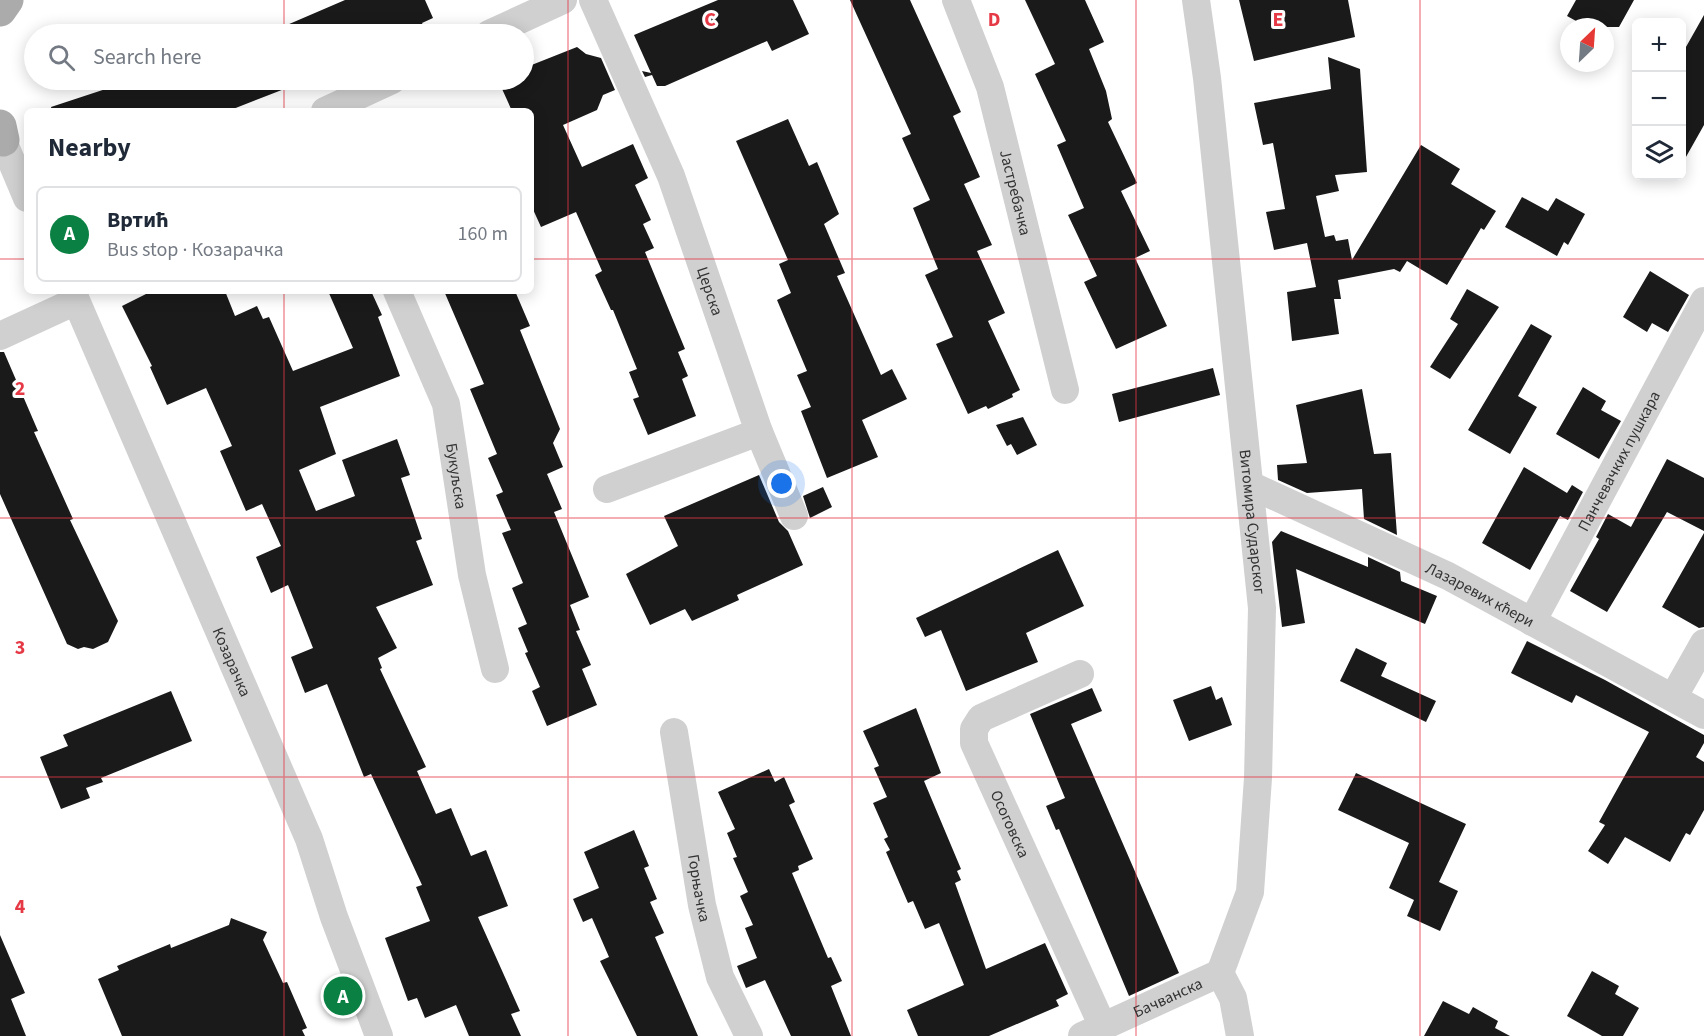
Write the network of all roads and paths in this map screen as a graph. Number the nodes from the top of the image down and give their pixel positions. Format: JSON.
{"nodes":[{"id":1,"x":7,"y":0,"type":"edge"},
{"id":2,"x":563,"y":0,"type":"edge"},
{"id":3,"x":593,"y":0,"type":"edge"},
{"id":4,"x":956,"y":0,"type":"edge"},
{"id":5,"x":1196,"y":0,"type":"edge"},
{"id":6,"x":0,"y":10,"type":"edge"},
{"id":7,"x":511,"y":24,"type":"edge"},
{"id":8,"x":370,"y":90,"type":"edge"},
{"id":9,"x":331,"y":108,"type":"edge"},
{"id":10,"x":1,"y":139,"type":"edge"},
{"id":11,"x":24,"y":192,"type":"edge"},
{"id":12,"x":398,"y":294,"type":"edge"},
{"id":13,"x":74,"y":296,"type":"edge"},
{"id":14,"x":1704,"y":301,"type":"edge"},
{"id":15,"x":0,"y":336,"type":"edge"},
{"id":16,"x":1065,"y":390,"type":"dead end"},
{"id":17,"x":759,"y":432,"type":"junction"},
{"id":18,"x":1250,"y":485,"type":"junction"},
{"id":19,"x":607,"y":489,"type":"dead end"},
{"id":20,"x":794,"y":516,"type":"dead end"},
{"id":21,"x":1532,"y":622,"type":"junction"},
{"id":22,"x":1704,"y":643,"type":"edge"},
{"id":23,"x":495,"y":669,"type":"dead end"},
{"id":24,"x":1080,"y":674,"type":"dead end"},
{"id":25,"x":1674,"y":696,"type":"junction"},
{"id":26,"x":1704,"y":715,"type":"edge"},
{"id":27,"x":674,"y":732,"type":"dead end"},
{"id":28,"x":1220,"y":973,"type":"junction"},
{"id":29,"x":1092,"y":1032,"type":"edge"},
{"id":30,"x":379,"y":1036,"type":"edge"},
{"id":31,"x":749,"y":1036,"type":"edge"},
{"id":32,"x":1240,"y":1036,"type":"edge"}],
"edges":[{"from":1,"to":6,"type":"main road"},
{"from":2,"to":7,"type":"street"},
{"from":3,"to":17,"type":"street","name":"Церска"},
{"from":4,"to":16,"type":"street","name":"Јастребачка"},
{"from":5,"to":18,"type":"street","name":"Витомира Сударског"},
{"from":8,"to":9,"type":"street"},
{"from":10,"to":11,"type":"street"},
{"from":12,"to":23,"type":"street","name":"Букуљска"},
{"from":13,"to":15,"type":"street"},
{"from":13,"to":30,"type":"street","name":"Козарачка"},
{"from":14,"to":21,"type":"street","name":"Панчевачких пушкара"},
{"from":17,"to":19,"type":"street"},
{"from":17,"to":20,"type":"street","name":"Церска"},
{"from":18,"to":21,"type":"street","name":"Лазаревих кћери"},
{"from":18,"to":28,"type":"street","name":"Витомира Сударског"},
{"from":21,"to":25,"type":"street","name":"Лазаревих кћери"},
{"from":22,"to":25,"type":"street"},
{"from":24,"to":29,"type":"street","name":"Осоговска"},
{"from":25,"to":26,"type":"street","name":"Лазаревих кћери"},
{"from":27,"to":31,"type":"street","name":"Горњачка"},
{"from":28,"to":29,"type":"street","name":"Бачванска"},
{"from":28,"to":32,"type":"street"}]}
